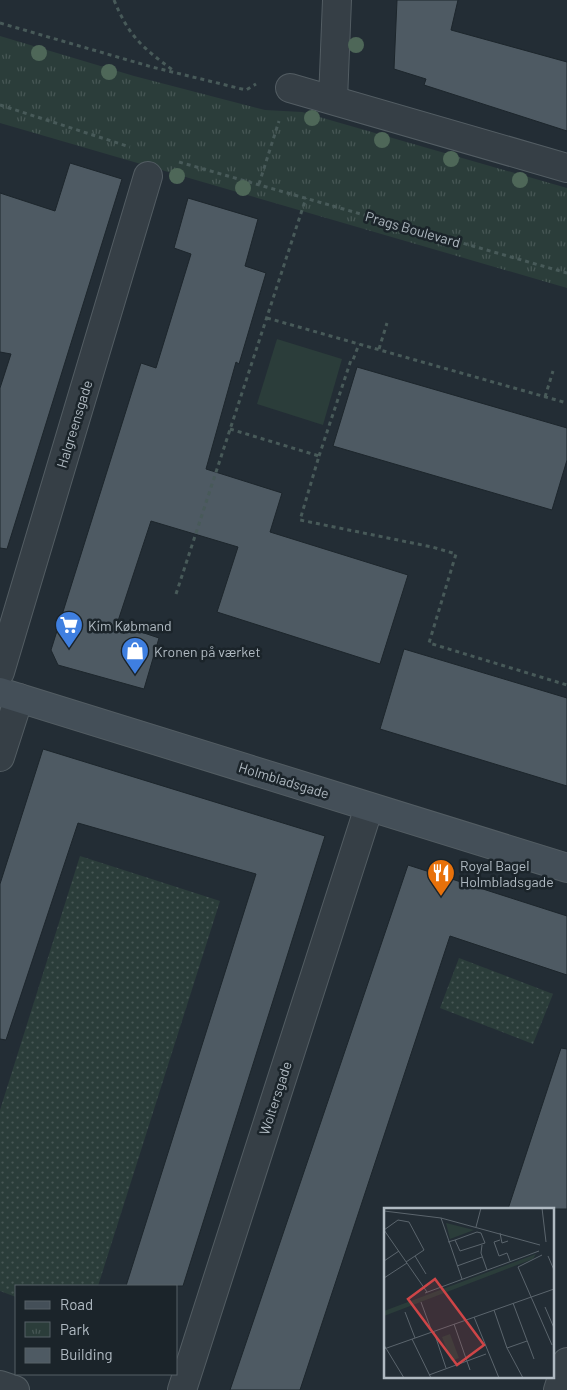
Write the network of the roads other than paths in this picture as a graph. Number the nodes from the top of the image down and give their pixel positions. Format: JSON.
{"nodes":[{"id":1,"x":337,"y":0,"type":"edge"},
{"id":2,"x":290,"y":88,"type":"road end"},
{"id":3,"x":332,"y":100,"type":"junction"},
{"id":4,"x":567,"y":168,"type":"edge"},
{"id":5,"x":148,"y":176,"type":"dead end"},
{"id":6,"x":0,"y":672,"type":"edge"},
{"id":7,"x":10,"y":695,"type":"edge"},
{"id":8,"x":0,"y":757,"type":"edge"},
{"id":9,"x":369,"y":807,"type":"junction"},
{"id":10,"x":567,"y":868,"type":"edge"},
{"id":11,"x":567,"y":1362,"type":"edge"},
{"id":12,"x":0,"y":1385,"type":"edge"},
{"id":13,"x":15,"y":1390,"type":"edge"},
{"id":14,"x":182,"y":1390,"type":"edge"},
{"id":15,"x":558,"y":1390,"type":"edge"}],
"edges":[{"from":1,"to":3,"type":"street"},
{"from":2,"to":3,"type":"street"},
{"from":3,"to":4,"type":"street"},
{"from":5,"to":6,"type":"street","name":"Halgreensgade"},
{"from":7,"to":8,"type":"street"},
{"from":7,"to":9,"type":"street","name":"Holmbladsgade"},
{"from":9,"to":10,"type":"street","name":"Holmbladsgade"},
{"from":9,"to":14,"type":"street","name":"Woltersgade"},
{"from":11,"to":15,"type":"street"},
{"from":12,"to":13,"type":"street"}]}
